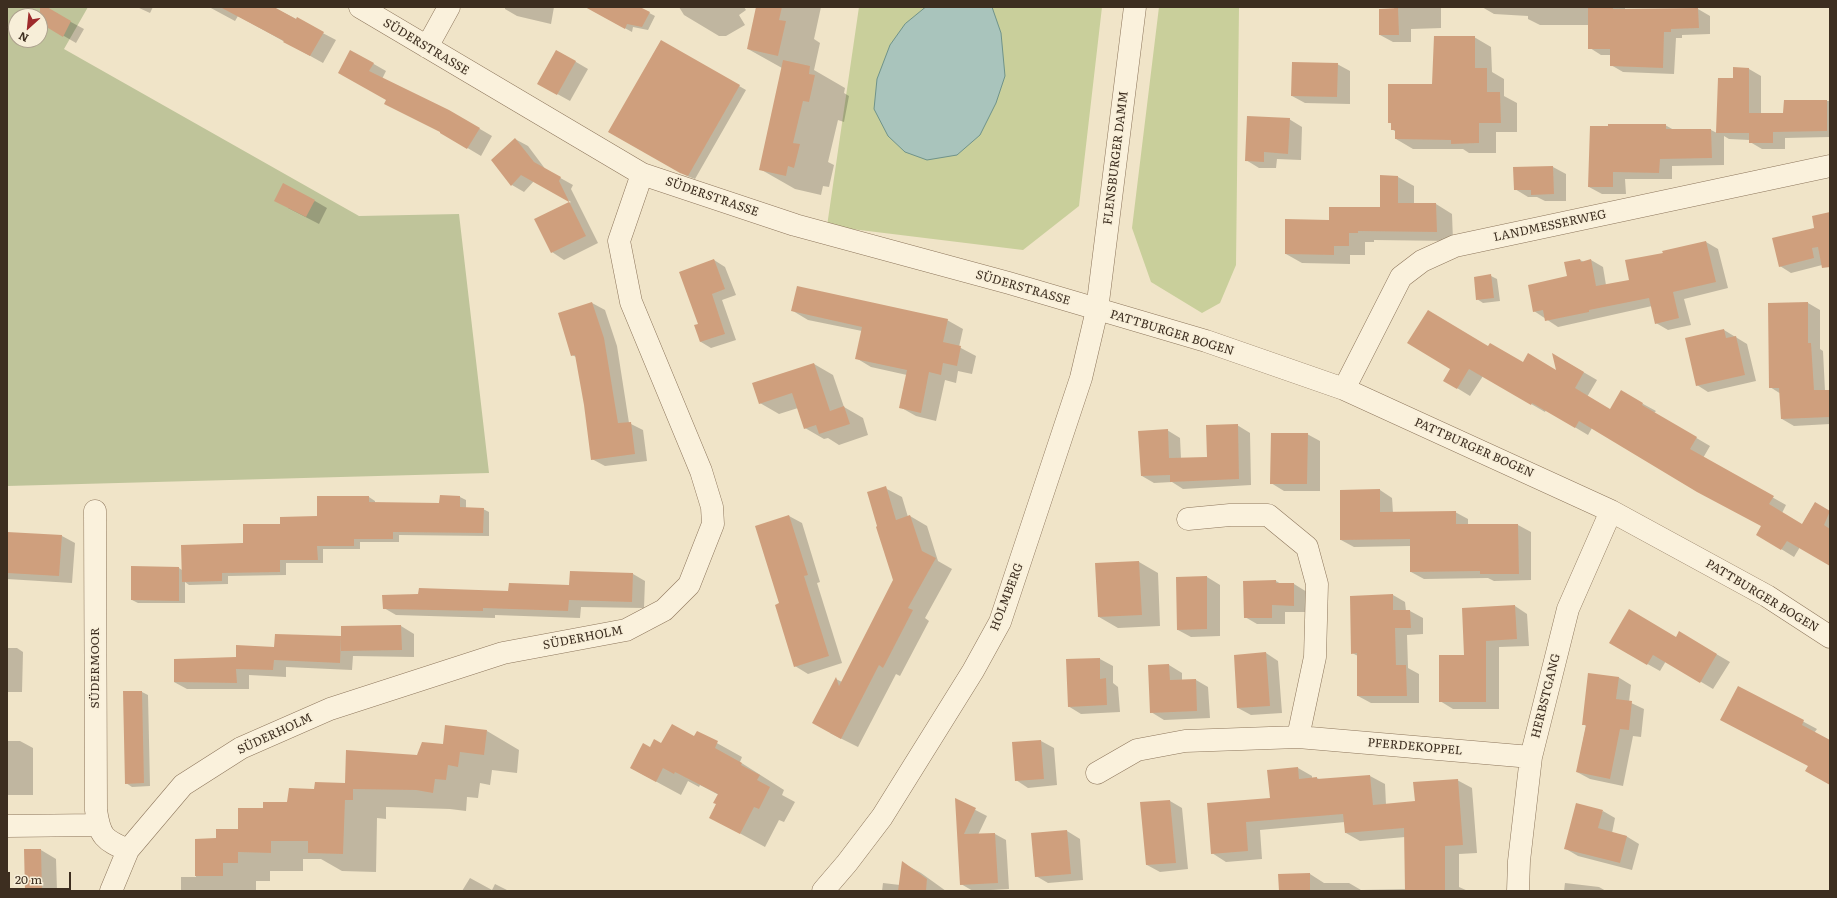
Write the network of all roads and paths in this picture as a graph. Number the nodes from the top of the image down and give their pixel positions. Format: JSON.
{"nodes":[{"id":1,"x":360,"y":7,"type":"edge"},
{"id":2,"x":448,"y":7,"type":"edge"},
{"id":3,"x":1135,"y":7,"type":"edge"},
{"id":4,"x":427,"y":47,"type":"junction"},
{"id":5,"x":1830,"y":166,"type":"edge"},
{"id":6,"x":642,"y":174,"type":"junction"},
{"id":7,"x":1097,"y":310,"type":"junction"},
{"id":8,"x":1344,"y":389,"type":"junction"},
{"id":9,"x":1611,"y":510,"type":"junction"},
{"id":10,"x":95,"y":511,"type":"dead end"},
{"id":11,"x":1188,"y":519,"type":"dead end"},
{"id":12,"x":1830,"y":636,"type":"edge"},
{"id":13,"x":1298,"y":737,"type":"junction"},
{"id":14,"x":1531,"y":757,"type":"junction"},
{"id":15,"x":1097,"y":773,"type":"dead end"},
{"id":16,"x":98,"y":825,"type":"junction"},
{"id":17,"x":7,"y":826,"type":"edge"},
{"id":18,"x":128,"y":850,"type":"junction"},
{"id":19,"x":111,"y":891,"type":"edge"},
{"id":20,"x":823,"y":891,"type":"edge"},
{"id":21,"x":1518,"y":891,"type":"edge"}],
"edges":[{"from":1,"to":4,"type":"street","name":"SÜDERSTRASSE"},
{"from":2,"to":4,"type":"street"},
{"from":3,"to":7,"type":"street","name":"FLENSBURGER DAMM"},
{"from":4,"to":6,"type":"street","name":"SÜDERSTRASSE"},
{"from":5,"to":8,"type":"street","name":"LANDMESSERWEG"},
{"from":6,"to":7,"type":"street","name":"SÜDERSTRASSE"},
{"from":6,"to":18,"type":"street","name":"SÜDERHOLM"},
{"from":7,"to":8,"type":"street","name":"PATTBURGER BOGEN"},
{"from":7,"to":20,"type":"street","name":"HOLMBERG"},
{"from":8,"to":9,"type":"street","name":"PATTBURGER BOGEN"},
{"from":9,"to":12,"type":"street","name":"PATTBURGER BOGEN"},
{"from":9,"to":14,"type":"street","name":"HERBSTGANG"},
{"from":10,"to":16,"type":"street","name":"SÜDERMOOR"},
{"from":11,"to":13,"type":"street"},
{"from":13,"to":14,"type":"street","name":"PFERDEKOPPEL"},
{"from":13,"to":15,"type":"street","name":"PFERDEKOPPEL"},
{"from":14,"to":21,"type":"street","name":"HERBSTGANG"},
{"from":16,"to":17,"type":"street"},
{"from":16,"to":18,"type":"street","name":"SÜDERMOOR"},
{"from":18,"to":19,"type":"street","name":"SÜDERHOLM"}]}
